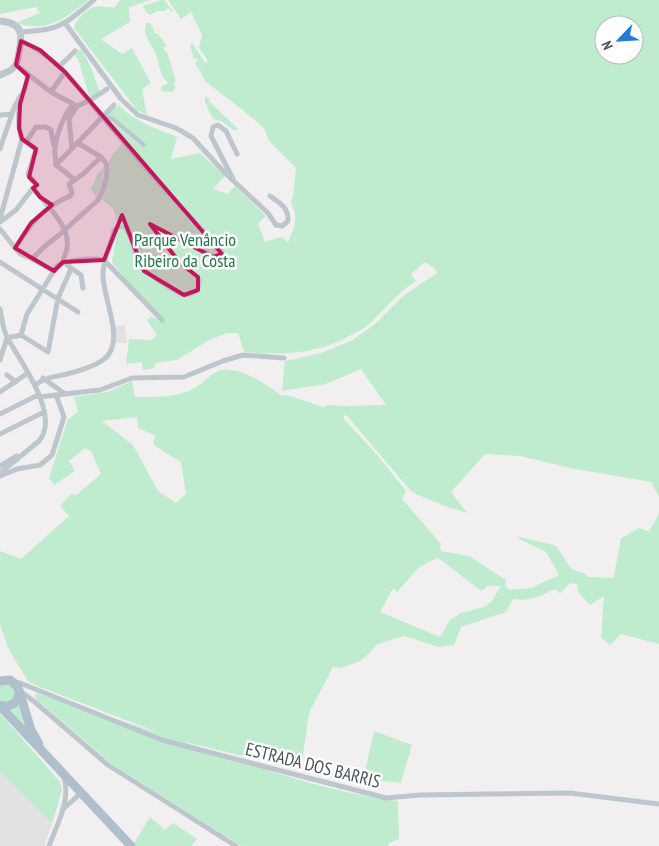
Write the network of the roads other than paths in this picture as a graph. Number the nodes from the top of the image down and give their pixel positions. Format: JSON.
{"nodes":[{"id":1,"x":94,"y":0,"type":"edge"},
{"id":2,"x":0,"y":21,"type":"edge"},
{"id":3,"x":65,"y":23,"type":"junction"},
{"id":4,"x":21,"y":32,"type":"junction"},
{"id":5,"x":21,"y":41,"type":"junction"},
{"id":6,"x":75,"y":52,"type":"dead end"},
{"id":7,"x":16,"y":65,"type":"junction"},
{"id":8,"x":60,"y":66,"type":"junction"},
{"id":9,"x":65,"y":72,"type":"junction"},
{"id":10,"x":0,"y":75,"type":"edge"},
{"id":11,"x":27,"y":75,"type":"junction"},
{"id":12,"x":25,"y":87,"type":"junction"},
{"id":13,"x":107,"y":89,"type":"dead end"},
{"id":14,"x":51,"y":92,"type":"junction"},
{"id":15,"x":89,"y":101,"type":"junction"},
{"id":16,"x":77,"y":106,"type":"junction"},
{"id":17,"x":114,"y":106,"type":"dead end"},
{"id":18,"x":12,"y":114,"type":"junction"},
{"id":19,"x":0,"y":115,"type":"edge"},
{"id":20,"x":102,"y":117,"type":"junction"},
{"id":21,"x":23,"y":139,"type":"junction"},
{"id":22,"x":78,"y":143,"type":"junction"},
{"id":23,"x":144,"y":145,"type":"dead end"},
{"id":24,"x":0,"y":149,"type":"edge"},
{"id":25,"x":54,"y":149,"type":"junction"},
{"id":26,"x":72,"y":149,"type":"junction"},
{"id":27,"x":237,"y":154,"type":"dead end"},
{"id":28,"x":100,"y":157,"type":"junction"},
{"id":29,"x":56,"y":165,"type":"junction"},
{"id":30,"x":75,"y":180,"type":"junction"},
{"id":31,"x":236,"y":183,"type":"junction"},
{"id":32,"x":35,"y":187,"type":"junction"},
{"id":33,"x":270,"y":196,"type":"dead end"},
{"id":34,"x":50,"y":206,"type":"junction"},
{"id":35,"x":0,"y":220,"type":"edge"},
{"id":36,"x":0,"y":229,"type":"edge"},
{"id":37,"x":64,"y":231,"type":"junction"},
{"id":38,"x":114,"y":231,"type":"joint"},
{"id":39,"x":15,"y":248,"type":"junction"},
{"id":40,"x":32,"y":259,"type":"junction"},
{"id":41,"x":104,"y":260,"type":"junction"},
{"id":42,"x":0,"y":262,"type":"edge"},
{"id":43,"x":62,"y":262,"type":"junction"},
{"id":44,"x":70,"y":270,"type":"junction"},
{"id":45,"x":54,"y":271,"type":"junction"},
{"id":46,"x":83,"y":288,"type":"dead end"},
{"id":47,"x":42,"y":290,"type":"junction"},
{"id":48,"x":58,"y":298,"type":"junction"},
{"id":49,"x":0,"y":309,"type":"edge"},
{"id":50,"x":78,"y":312,"type":"dead end"},
{"id":51,"x":162,"y":320,"type":"dead end"},
{"id":52,"x":21,"y":335,"type":"junction"},
{"id":53,"x":7,"y":338,"type":"junction"},
{"id":54,"x":284,"y":358,"type":"dead end"},
{"id":55,"x":0,"y":360,"type":"edge"},
{"id":56,"x":28,"y":373,"type":"junction"},
{"id":57,"x":7,"y":375,"type":"dead end"},
{"id":58,"x":43,"y":378,"type":"junction"},
{"id":59,"x":16,"y":382,"type":"junction"},
{"id":60,"x":35,"y":385,"type":"junction"},
{"id":61,"x":0,"y":392,"type":"edge"},
{"id":62,"x":65,"y":394,"type":"junction"},
{"id":63,"x":56,"y":395,"type":"junction"},
{"id":64,"x":38,"y":396,"type":"junction"},
{"id":65,"x":44,"y":412,"type":"junction"},
{"id":66,"x":0,"y":414,"type":"edge"},
{"id":67,"x":0,"y":434,"type":"edge"},
{"id":68,"x":27,"y":451,"type":"junction"},
{"id":69,"x":0,"y":466,"type":"edge"},
{"id":70,"x":0,"y":474,"type":"edge"},
{"id":71,"x":0,"y":672,"type":"edge"},
{"id":72,"x":0,"y":681,"type":"edge"},
{"id":73,"x":16,"y":686,"type":"junction"},
{"id":74,"x":32,"y":689,"type":"junction"},
{"id":75,"x":0,"y":705,"type":"edge"},
{"id":76,"x":44,"y":753,"type":"junction"},
{"id":77,"x":62,"y":773,"type":"junction"},
{"id":78,"x":81,"y":793,"type":"junction"},
{"id":79,"x":659,"y":804,"type":"edge"},
{"id":80,"x":62,"y":810,"type":"junction"},
{"id":81,"x":49,"y":846,"type":"edge"},
{"id":82,"x":131,"y":846,"type":"edge"},
{"id":83,"x":236,"y":846,"type":"edge"}],
"edges":[{"from":1,"to":3,"type":"street"},
{"from":2,"to":4,"type":"street"},
{"from":3,"to":4,"type":"street"},
{"from":3,"to":31,"type":"street"},
{"from":4,"to":5,"type":"street"},
{"from":5,"to":7,"type":"street"},
{"from":5,"to":8,"type":"street"},
{"from":6,"to":8,"type":"street"},
{"from":7,"to":10,"type":"street"},
{"from":7,"to":11,"type":"street"},
{"from":8,"to":9,"type":"street"},
{"from":9,"to":14,"type":"street"},
{"from":9,"to":15,"type":"street"},
{"from":11,"to":12,"type":"street"},
{"from":11,"to":14,"type":"street"},
{"from":12,"to":18,"type":"street"},
{"from":12,"to":21,"type":"street"},
{"from":13,"to":15,"type":"street"},
{"from":14,"to":16,"type":"street"},
{"from":15,"to":16,"type":"street"},
{"from":15,"to":20,"type":"street"},
{"from":16,"to":25,"type":"street"},
{"from":16,"to":26,"type":"street"},
{"from":17,"to":20,"type":"street"},
{"from":18,"to":19,"type":"street"},
{"from":18,"to":24,"type":"street"},
{"from":20,"to":22,"type":"street"},
{"from":20,"to":23,"type":"street"},
{"from":20,"to":38,"type":"street"},
{"from":21,"to":25,"type":"street"},
{"from":21,"to":32,"type":"street"},
{"from":21,"to":35,"type":"street"},
{"from":22,"to":26,"type":"street"},
{"from":22,"to":28,"type":"street"},
{"from":25,"to":29,"type":"street"},
{"from":26,"to":29,"type":"street"},
{"from":27,"to":31,"type":"street"},
{"from":28,"to":30,"type":"street"},
{"from":28,"to":37,"type":"street"},
{"from":29,"to":30,"type":"street"},
{"from":30,"to":34,"type":"street"},
{"from":31,"to":33,"type":"street"},
{"from":32,"to":34,"type":"street"},
{"from":32,"to":35,"type":"street"},
{"from":34,"to":37,"type":"street"},
{"from":34,"to":39,"type":"street"},
{"from":36,"to":39,"type":"street"},
{"from":37,"to":40,"type":"street"},
{"from":37,"to":43,"type":"street"},
{"from":38,"to":41,"type":"street"},
{"from":39,"to":40,"type":"street"},
{"from":40,"to":45,"type":"street"},
{"from":41,"to":43,"type":"street"},
{"from":41,"to":51,"type":"street"},
{"from":41,"to":58,"type":"street"},
{"from":42,"to":47,"type":"street"},
{"from":43,"to":44,"type":"street"},
{"from":43,"to":45,"type":"street"},
{"from":44,"to":46,"type":"street"},
{"from":44,"to":48,"type":"street"},
{"from":45,"to":47,"type":"street"},
{"from":47,"to":48,"type":"street"},
{"from":47,"to":52,"type":"street"},
{"from":48,"to":50,"type":"street"},
{"from":48,"to":52,"type":"street"},
{"from":49,"to":53,"type":"street"},
{"from":52,"to":53,"type":"street"},
{"from":53,"to":55,"type":"street"},
{"from":53,"to":56,"type":"street"},
{"from":54,"to":62,"type":"street"},
{"from":56,"to":59,"type":"street"},
{"from":56,"to":60,"type":"street"},
{"from":57,"to":59,"type":"street"},
{"from":58,"to":60,"type":"street"},
{"from":58,"to":62,"type":"street"},
{"from":59,"to":61,"type":"street"},
{"from":60,"to":64,"type":"street"},
{"from":62,"to":63,"type":"street"},
{"from":63,"to":64,"type":"street"},
{"from":63,"to":70,"type":"street"},
{"from":64,"to":65,"type":"street"},
{"from":64,"to":66,"type":"street"},
{"from":65,"to":67,"type":"street"},
{"from":65,"to":68,"type":"street"},
{"from":68,"to":69,"type":"street"},
{"from":68,"to":70,"type":"street"},
{"from":71,"to":73,"type":"main road"},
{"from":72,"to":73,"type":"main road"},
{"from":73,"to":74,"type":"street","name":"ESTRADA DOS BARRIS"},
{"from":73,"to":74,"type":"street","name":"ESTRADA DOS BARRIS"},
{"from":73,"to":75,"type":"main road"},
{"from":73,"to":76,"type":"main road"},
{"from":73,"to":83,"type":"street"},
{"from":74,"to":79,"type":"street","name":"ESTRADA DOS BARRIS"},
{"from":75,"to":76,"type":"main road"},
{"from":76,"to":77,"type":"main road"},
{"from":77,"to":78,"type":"main road"},
{"from":77,"to":80,"type":"street"},
{"from":78,"to":80,"type":"street"},
{"from":78,"to":82,"type":"main road"},
{"from":80,"to":81,"type":"street"}]}
